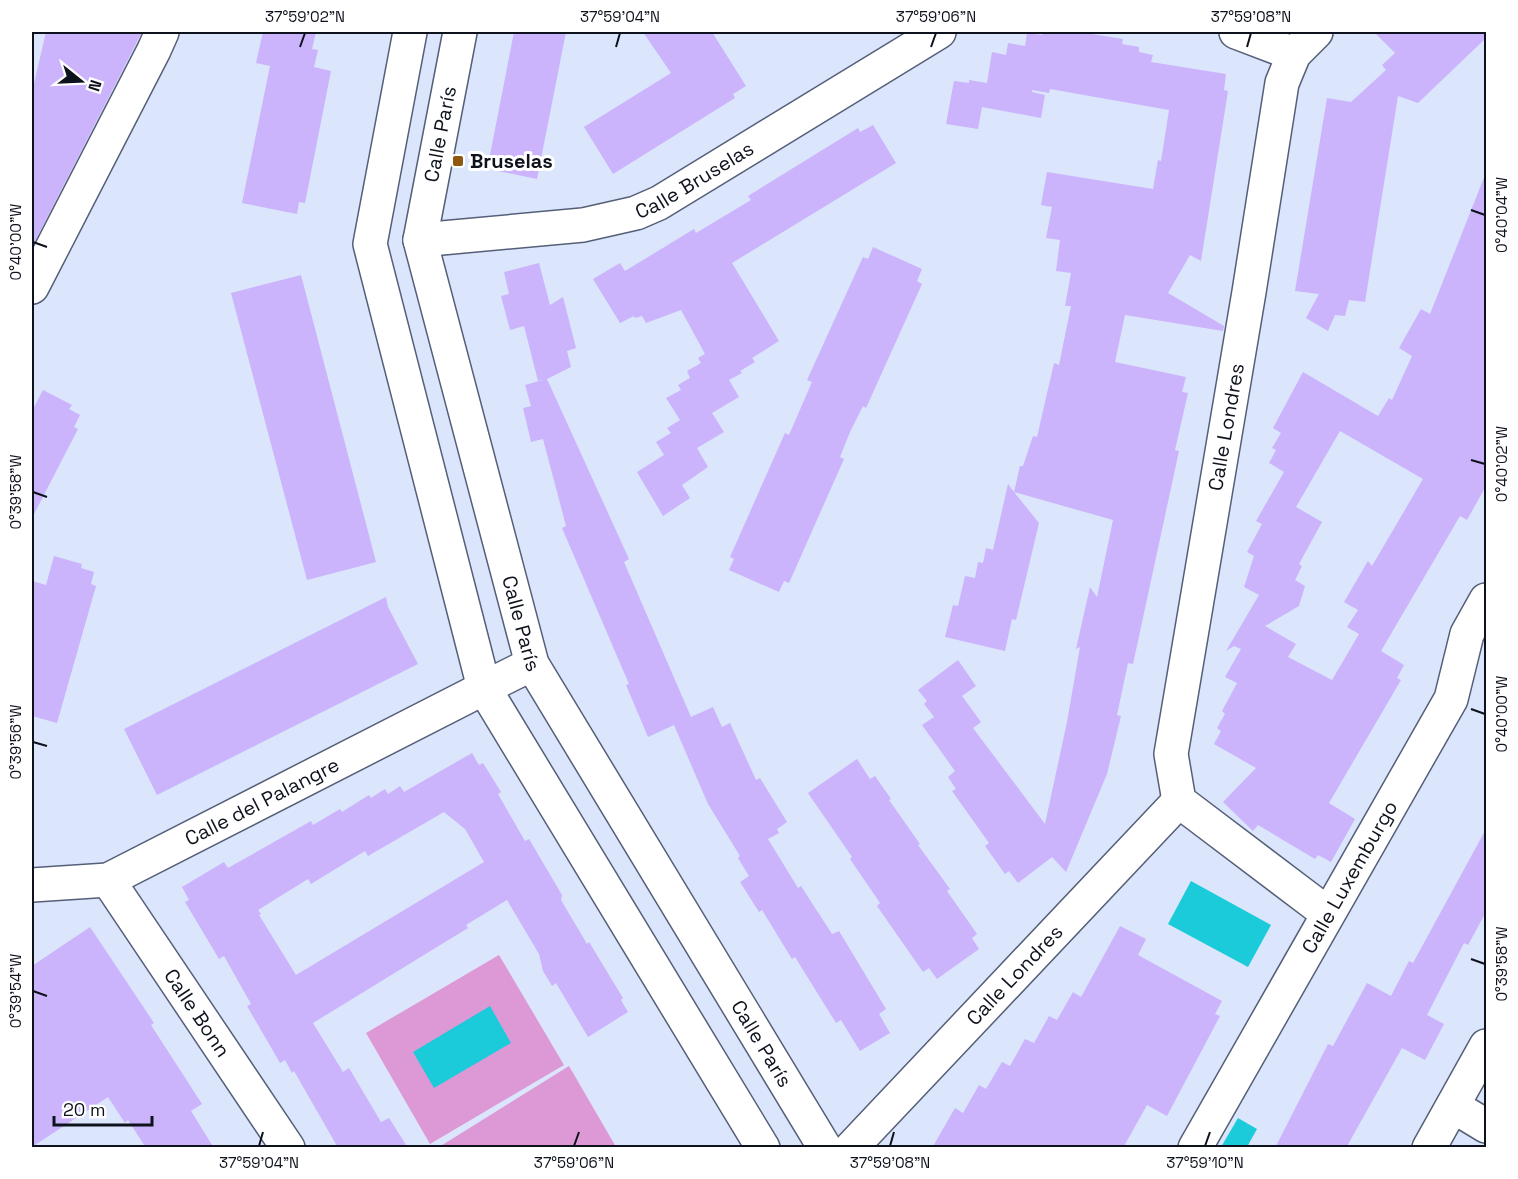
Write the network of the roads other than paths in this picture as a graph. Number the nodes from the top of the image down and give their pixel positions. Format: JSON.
{"nodes":[{"id":1,"x":162,"y":32,"type":"edge"},
{"id":2,"x":410,"y":32,"type":"edge"},
{"id":3,"x":460,"y":32,"type":"edge"},
{"id":4,"x":939,"y":32,"type":"edge"},
{"id":5,"x":1236,"y":32,"type":"edge"},
{"id":6,"x":1305,"y":43,"type":"edge"},
{"id":7,"x":420,"y":240,"type":"junction"},
{"id":8,"x":370,"y":244,"type":"junction"},
{"id":9,"x":32,"y":287,"type":"edge"},
{"id":10,"x":1486,"y":600,"type":"edge"},
{"id":11,"x":532,"y":664,"type":"junction"},
{"id":12,"x":483,"y":688,"type":"junction"},
{"id":13,"x":1179,"y":801,"type":"junction"},
{"id":14,"x":108,"y":880,"type":"junction"},
{"id":15,"x":32,"y":885,"type":"edge"},
{"id":16,"x":1327,"y":912,"type":"junction"},
{"id":17,"x":1486,"y":1046,"type":"edge"},
{"id":18,"x":1453,"y":1106,"type":"junction"},
{"id":19,"x":1486,"y":1126,"type":"edge"},
{"id":20,"x":844,"y":1146,"type":"edge"},
{"id":21,"x":288,"y":1148,"type":"edge"},
{"id":22,"x":763,"y":1148,"type":"edge"},
{"id":23,"x":1195,"y":1148,"type":"edge"},
{"id":24,"x":1429,"y":1148,"type":"edge"}],
"edges":[{"from":1,"to":9,"type":"street"},
{"from":2,"to":8,"type":"street"},
{"from":3,"to":7,"type":"street","name":"Calle París"},
{"from":4,"to":7,"type":"street","name":"Calle Bruselas"},
{"from":5,"to":6,"type":"street","name":"Calle Londres"},
{"from":6,"to":13,"type":"street","name":"Calle Londres"},
{"from":7,"to":8,"type":"street","name":"Calle Bruselas"},
{"from":7,"to":11,"type":"street","name":"Calle París"},
{"from":8,"to":12,"type":"street"},
{"from":10,"to":16,"type":"street","name":"Calle Luxemburgo"},
{"from":11,"to":12,"type":"street","name":"Calle del Palangre"},
{"from":11,"to":20,"type":"street","name":"Calle París"},
{"from":12,"to":14,"type":"street","name":"Calle del Palangre"},
{"from":12,"to":22,"type":"street"},
{"from":13,"to":16,"type":"street"},
{"from":13,"to":20,"type":"street","name":"Calle Londres"},
{"from":14,"to":15,"type":"street","name":"Calle del Palangre"},
{"from":14,"to":21,"type":"street","name":"Calle Bonn"},
{"from":16,"to":23,"type":"street","name":"Calle Luxemburgo"},
{"from":17,"to":18,"type":"street"},
{"from":18,"to":19,"type":"street"},
{"from":18,"to":24,"type":"street"}]}
